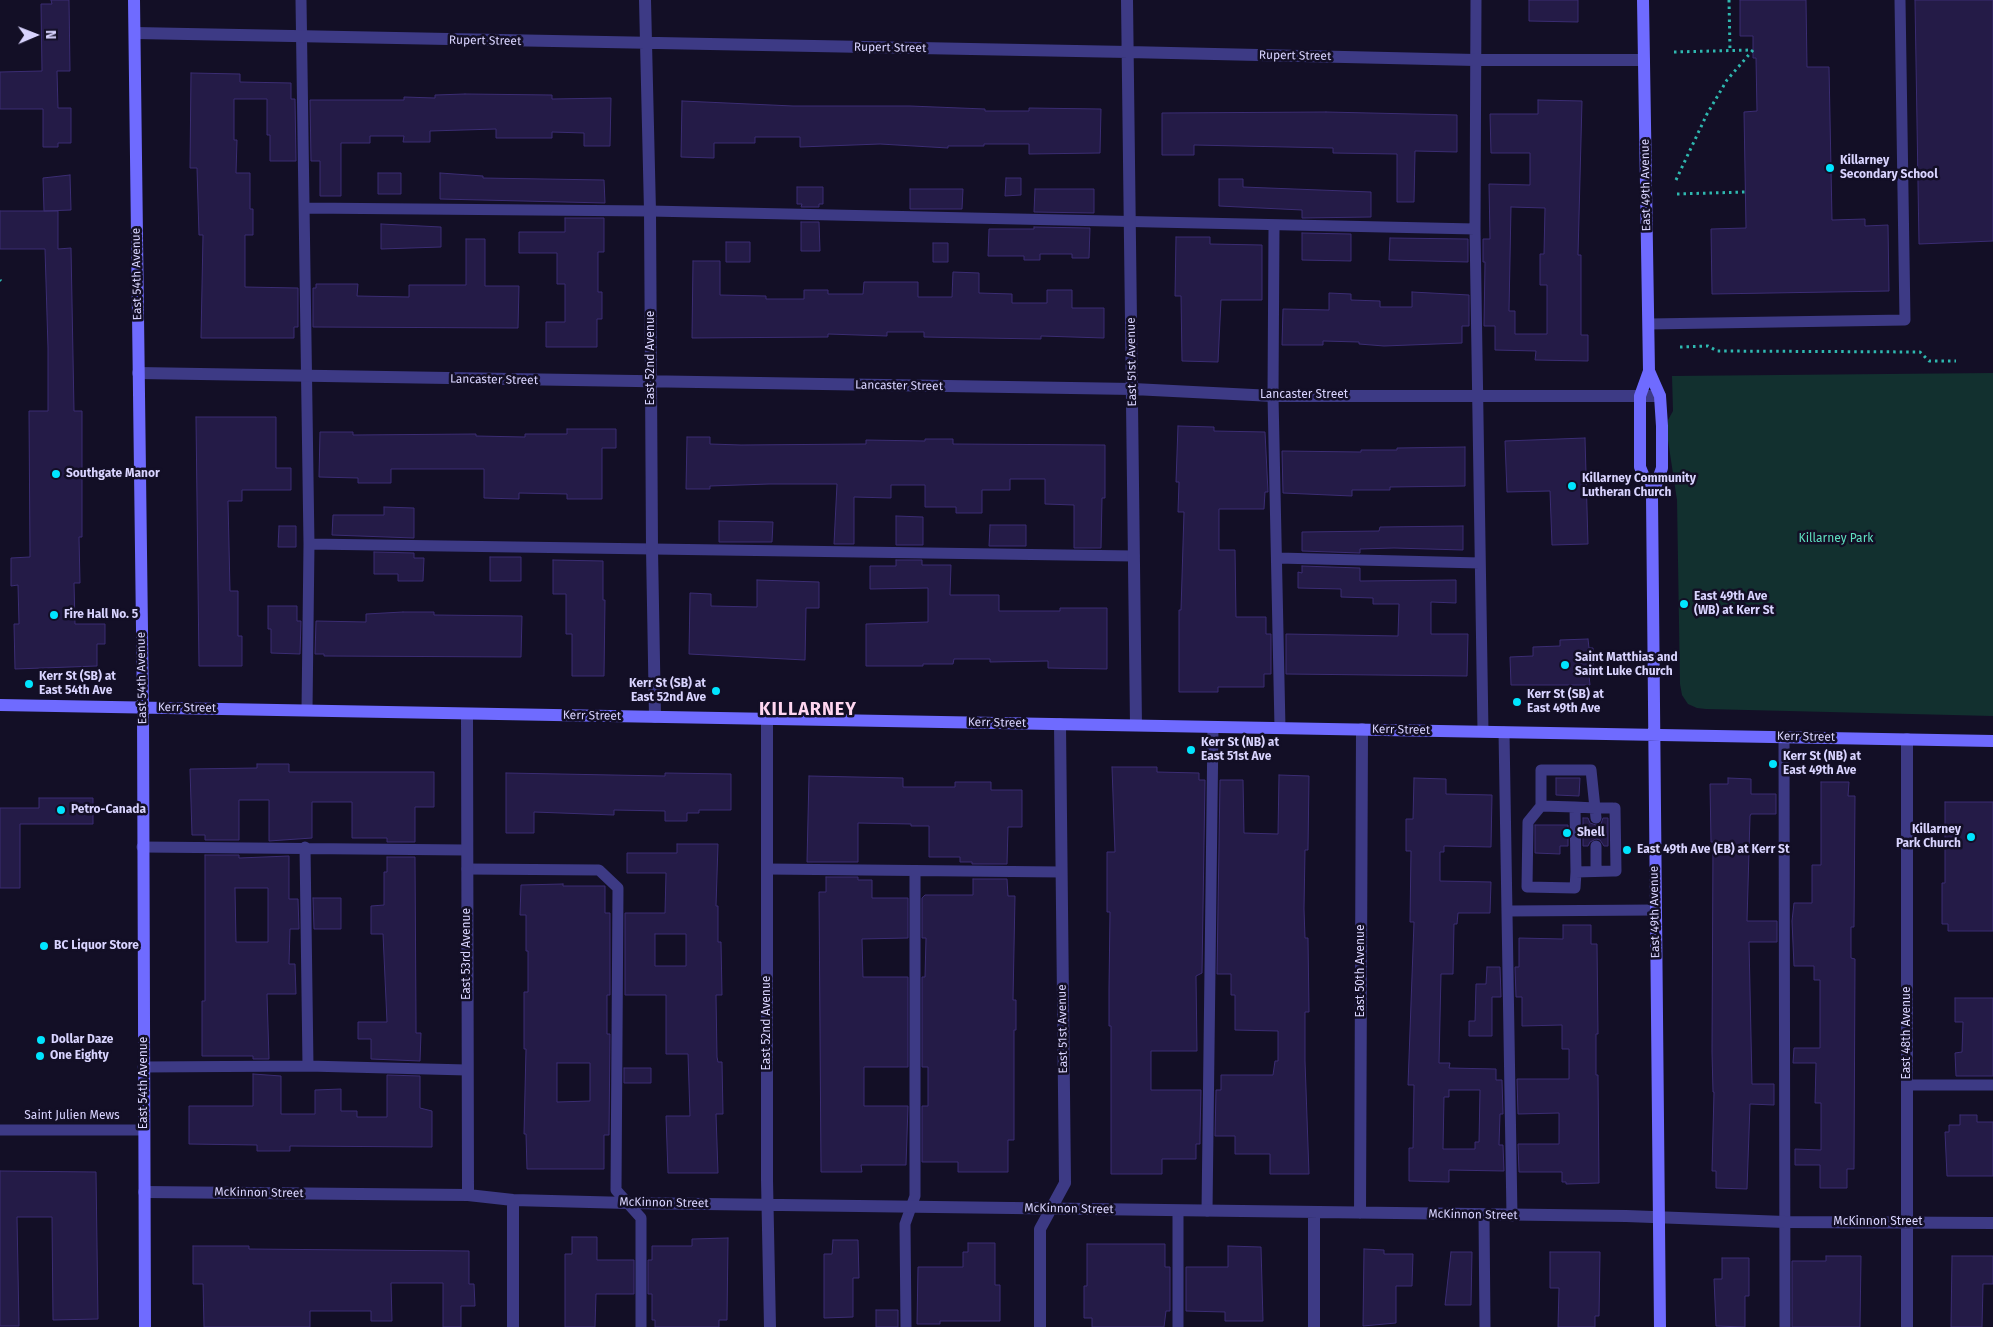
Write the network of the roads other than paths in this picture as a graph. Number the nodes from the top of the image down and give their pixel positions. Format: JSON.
{"nodes":[{"id":1,"x":134,"y":0,"type":"edge"},
{"id":2,"x":301,"y":0,"type":"edge"},
{"id":3,"x":645,"y":0,"type":"edge"},
{"id":4,"x":1128,"y":0,"type":"edge"},
{"id":5,"x":1476,"y":0,"type":"edge"},
{"id":6,"x":1643,"y":0,"type":"edge"},
{"id":7,"x":1900,"y":0,"type":"edge"},
{"id":8,"x":135,"y":34,"type":"junction"},
{"id":9,"x":302,"y":38,"type":"junction"},
{"id":10,"x":646,"y":44,"type":"junction"},
{"id":11,"x":1128,"y":52,"type":"junction"},
{"id":12,"x":1475,"y":60,"type":"junction"},
{"id":13,"x":1644,"y":60,"type":"junction"},
{"id":14,"x":305,"y":208,"type":"junction"},
{"id":15,"x":650,"y":211,"type":"junction"},
{"id":16,"x":1130,"y":221,"type":"junction"},
{"id":17,"x":1274,"y":226,"type":"junction"},
{"id":18,"x":1476,"y":229,"type":"junction"},
{"id":19,"x":1649,"y":324,"type":"junction"},
{"id":20,"x":1649,"y":371,"type":"junction"},
{"id":21,"x":138,"y":373,"type":"junction"},
{"id":22,"x":305,"y":376,"type":"junction"},
{"id":23,"x":652,"y":383,"type":"junction"},
{"id":24,"x":1133,"y":389,"type":"junction"},
{"id":25,"x":1273,"y":396,"type":"junction"},
{"id":26,"x":1477,"y":396,"type":"junction"},
{"id":27,"x":1640,"y":396,"type":"junction"},
{"id":28,"x":1660,"y":396,"type":"junction"},
{"id":29,"x":1652,"y":496,"type":"junction"},
{"id":30,"x":309,"y":544,"type":"junction"},
{"id":31,"x":652,"y":549,"type":"junction"},
{"id":32,"x":1134,"y":556,"type":"junction"},
{"id":33,"x":1278,"y":558,"type":"junction"},
{"id":34,"x":1480,"y":563,"type":"junction"},
{"id":35,"x":0,"y":705,"type":"edge"},
{"id":36,"x":143,"y":708,"type":"junction"},
{"id":37,"x":307,"y":710,"type":"junction"},
{"id":38,"x":466,"y":714,"type":"junction"},
{"id":39,"x":655,"y":717,"type":"junction"},
{"id":40,"x":767,"y":718,"type":"junction"},
{"id":41,"x":1060,"y":724,"type":"junction"},
{"id":42,"x":1136,"y":725,"type":"junction"},
{"id":43,"x":1213,"y":727,"type":"junction"},
{"id":44,"x":1280,"y":728,"type":"junction"},
{"id":45,"x":1362,"y":729,"type":"junction"},
{"id":46,"x":1483,"y":732,"type":"junction"},
{"id":47,"x":1504,"y":732,"type":"junction"},
{"id":48,"x":1654,"y":736,"type":"junction"},
{"id":49,"x":1784,"y":737,"type":"junction"},
{"id":50,"x":1907,"y":739,"type":"junction"},
{"id":51,"x":1993,"y":741,"type":"edge"},
{"id":52,"x":1541,"y":806,"type":"junction"},
{"id":53,"x":1575,"y":807,"type":"junction"},
{"id":54,"x":1596,"y":813,"type":"junction"},
{"id":55,"x":1596,"y":846,"type":"dead end"},
{"id":56,"x":142,"y":847,"type":"junction"},
{"id":57,"x":305,"y":847,"type":"junction"},
{"id":58,"x":466,"y":850,"type":"junction"},
{"id":59,"x":467,"y":869,"type":"junction"},
{"id":60,"x":767,"y":869,"type":"junction"},
{"id":61,"x":915,"y":871,"type":"junction"},
{"id":62,"x":1596,"y":871,"type":"junction"},
{"id":63,"x":1060,"y":872,"type":"junction"},
{"id":64,"x":1576,"y":872,"type":"junction"},
{"id":65,"x":1655,"y":910,"type":"junction"},
{"id":66,"x":1509,"y":911,"type":"junction"},
{"id":67,"x":308,"y":1066,"type":"junction"},
{"id":68,"x":143,"y":1067,"type":"junction"},
{"id":69,"x":467,"y":1070,"type":"junction"},
{"id":70,"x":1907,"y":1085,"type":"junction"},
{"id":71,"x":1993,"y":1086,"type":"edge"},
{"id":72,"x":0,"y":1130,"type":"edge"},
{"id":73,"x":144,"y":1130,"type":"junction"},
{"id":74,"x":144,"y":1192,"type":"junction"},
{"id":75,"x":468,"y":1195,"type":"junction"},
{"id":76,"x":513,"y":1200,"type":"junction"},
{"id":77,"x":628,"y":1203,"type":"junction"},
{"id":78,"x":768,"y":1204,"type":"junction"},
{"id":79,"x":910,"y":1206,"type":"junction"},
{"id":80,"x":1051,"y":1208,"type":"junction"},
{"id":81,"x":1178,"y":1210,"type":"junction"},
{"id":82,"x":1207,"y":1211,"type":"junction"},
{"id":83,"x":1314,"y":1212,"type":"junction"},
{"id":84,"x":1360,"y":1213,"type":"junction"},
{"id":85,"x":1484,"y":1215,"type":"junction"},
{"id":86,"x":1512,"y":1216,"type":"junction"},
{"id":87,"x":1660,"y":1217,"type":"junction"},
{"id":88,"x":1785,"y":1222,"type":"junction"},
{"id":89,"x":1907,"y":1222,"type":"junction"},
{"id":90,"x":1993,"y":1223,"type":"edge"},
{"id":91,"x":145,"y":1327,"type":"edge"},
{"id":92,"x":513,"y":1327,"type":"edge"},
{"id":93,"x":641,"y":1327,"type":"edge"},
{"id":94,"x":770,"y":1327,"type":"edge"},
{"id":95,"x":906,"y":1327,"type":"edge"},
{"id":96,"x":1040,"y":1327,"type":"edge"},
{"id":97,"x":1178,"y":1327,"type":"edge"},
{"id":98,"x":1314,"y":1327,"type":"edge"},
{"id":99,"x":1484,"y":1327,"type":"edge"},
{"id":100,"x":1660,"y":1327,"type":"edge"},
{"id":101,"x":1785,"y":1327,"type":"edge"},
{"id":102,"x":1907,"y":1327,"type":"edge"}],
"edges":[{"from":1,"to":8,"type":"street","name":"East 54th Avenue"},
{"from":2,"to":9,"type":"lane"},
{"from":3,"to":10,"type":"street","name":"East 52nd Avenue"},
{"from":4,"to":11,"type":"street","name":"East 51st Avenue"},
{"from":5,"to":12,"type":"lane"},
{"from":6,"to":13,"type":"street","name":"East 49th Avenue"},
{"from":7,"to":19,"type":"lane"},
{"from":8,"to":9,"type":"street","name":"Rupert Street"},
{"from":8,"to":21,"type":"street","name":"East 54th Avenue"},
{"from":9,"to":10,"type":"street","name":"Rupert Street"},
{"from":9,"to":14,"type":"lane"},
{"from":10,"to":11,"type":"street","name":"Rupert Street"},
{"from":10,"to":15,"type":"street","name":"East 52nd Avenue"},
{"from":11,"to":12,"type":"street","name":"Rupert Street"},
{"from":11,"to":16,"type":"street","name":"East 51st Avenue"},
{"from":12,"to":13,"type":"street","name":"Rupert Street"},
{"from":12,"to":18,"type":"lane"},
{"from":13,"to":19,"type":"street","name":"East 49th Avenue"},
{"from":14,"to":15,"type":"lane"},
{"from":14,"to":22,"type":"lane"},
{"from":15,"to":16,"type":"lane"},
{"from":15,"to":23,"type":"street","name":"East 52nd Avenue"},
{"from":16,"to":17,"type":"lane"},
{"from":16,"to":24,"type":"street","name":"East 51st Avenue"},
{"from":17,"to":18,"type":"lane"},
{"from":17,"to":25,"type":"lane"},
{"from":18,"to":26,"type":"lane"},
{"from":19,"to":20,"type":"street","name":"East 49th Avenue"},
{"from":20,"to":27,"type":"street","name":"East 49th Avenue"},
{"from":20,"to":28,"type":"street","name":"East 49th Avenue"},
{"from":21,"to":22,"type":"street","name":"Lancaster Street"},
{"from":21,"to":36,"type":"street","name":"East 54th Avenue"},
{"from":22,"to":23,"type":"street","name":"Lancaster Street"},
{"from":22,"to":30,"type":"lane"},
{"from":23,"to":24,"type":"street","name":"Lancaster Street"},
{"from":23,"to":31,"type":"street","name":"East 52nd Avenue"},
{"from":24,"to":25,"type":"street","name":"Lancaster Street"},
{"from":24,"to":32,"type":"street","name":"East 51st Avenue"},
{"from":25,"to":26,"type":"street","name":"Lancaster Street"},
{"from":25,"to":33,"type":"lane"},
{"from":26,"to":27,"type":"street","name":"Lancaster Street"},
{"from":26,"to":34,"type":"lane"},
{"from":27,"to":28,"type":"street","name":"Lancaster Street"},
{"from":27,"to":29,"type":"street","name":"East 49th Avenue"},
{"from":28,"to":29,"type":"street","name":"East 49th Avenue"},
{"from":29,"to":48,"type":"street","name":"East 49th Avenue"},
{"from":30,"to":31,"type":"lane"},
{"from":30,"to":37,"type":"lane"},
{"from":31,"to":32,"type":"lane"},
{"from":31,"to":39,"type":"street","name":"East 52nd Avenue"},
{"from":32,"to":42,"type":"street","name":"East 51st Avenue"},
{"from":33,"to":34,"type":"lane"},
{"from":33,"to":44,"type":"lane"},
{"from":34,"to":46,"type":"lane"},
{"from":35,"to":36,"type":"street","name":"Kerr Street"},
{"from":36,"to":37,"type":"street","name":"Kerr Street"},
{"from":36,"to":56,"type":"street","name":"East 54th Avenue"},
{"from":37,"to":38,"type":"street","name":"Kerr Street"},
{"from":38,"to":39,"type":"street","name":"Kerr Street"},
{"from":38,"to":58,"type":"street","name":"East 53rd Avenue"},
{"from":39,"to":40,"type":"street","name":"Kerr Street"},
{"from":40,"to":41,"type":"street","name":"Kerr Street"},
{"from":40,"to":60,"type":"street","name":"East 52nd Avenue"},
{"from":41,"to":42,"type":"street","name":"Kerr Street"},
{"from":41,"to":63,"type":"street","name":"East 51st Avenue"},
{"from":42,"to":43,"type":"street","name":"Kerr Street"},
{"from":43,"to":44,"type":"street","name":"Kerr Street"},
{"from":43,"to":82,"type":"lane"},
{"from":44,"to":45,"type":"street","name":"Kerr Street"},
{"from":45,"to":46,"type":"street","name":"Kerr Street"},
{"from":45,"to":84,"type":"street","name":"East 50th Avenue"},
{"from":46,"to":47,"type":"street","name":"Kerr Street"},
{"from":47,"to":48,"type":"street","name":"Kerr Street"},
{"from":47,"to":66,"type":"lane"},
{"from":48,"to":49,"type":"street","name":"Kerr Street"},
{"from":48,"to":65,"type":"street","name":"East 49th Avenue"},
{"from":49,"to":50,"type":"street","name":"Kerr Street"},
{"from":49,"to":88,"type":"lane"},
{"from":50,"to":51,"type":"street","name":"Kerr Street"},
{"from":50,"to":70,"type":"street","name":"East 48th Avenue"},
{"from":52,"to":53,"type":"lane"},
{"from":52,"to":54,"type":"lane"},
{"from":52,"to":64,"type":"lane"},
{"from":53,"to":54,"type":"lane"},
{"from":53,"to":64,"type":"lane"},
{"from":54,"to":62,"type":"lane"},
{"from":55,"to":62,"type":"lane"},
{"from":56,"to":57,"type":"lane"},
{"from":56,"to":68,"type":"street","name":"East 54th Avenue"},
{"from":57,"to":58,"type":"lane"},
{"from":57,"to":67,"type":"lane"},
{"from":58,"to":59,"type":"street","name":"East 53rd Avenue"},
{"from":59,"to":69,"type":"street","name":"East 53rd Avenue"},
{"from":59,"to":77,"type":"lane"},
{"from":60,"to":61,"type":"lane"},
{"from":60,"to":78,"type":"street","name":"East 52nd Avenue"},
{"from":61,"to":63,"type":"lane"},
{"from":61,"to":79,"type":"lane"},
{"from":62,"to":64,"type":"lane"},
{"from":63,"to":80,"type":"street","name":"East 51st Avenue"},
{"from":65,"to":66,"type":"lane"},
{"from":65,"to":87,"type":"street","name":"East 49th Avenue"},
{"from":66,"to":86,"type":"lane"},
{"from":67,"to":68,"type":"lane"},
{"from":67,"to":69,"type":"lane"},
{"from":68,"to":73,"type":"street","name":"East 54th Avenue"},
{"from":69,"to":75,"type":"street","name":"East 53rd Avenue"},
{"from":70,"to":71,"type":"lane"},
{"from":70,"to":89,"type":"street","name":"East 48th Avenue"},
{"from":72,"to":73,"type":"lane","name":"Saint Julien Mews"},
{"from":73,"to":74,"type":"street","name":"East 54th Avenue"},
{"from":74,"to":75,"type":"street","name":"McKinnon Street"},
{"from":74,"to":91,"type":"street","name":"East 54th Avenue"},
{"from":75,"to":76,"type":"street","name":"McKinnon Street"},
{"from":76,"to":77,"type":"street","name":"McKinnon Street"},
{"from":76,"to":92,"type":"street"},
{"from":77,"to":78,"type":"street","name":"McKinnon Street"},
{"from":77,"to":93,"type":"lane"},
{"from":78,"to":79,"type":"street","name":"McKinnon Street"},
{"from":78,"to":94,"type":"street","name":"East 52nd Avenue"},
{"from":79,"to":80,"type":"street","name":"McKinnon Street"},
{"from":79,"to":95,"type":"lane"},
{"from":80,"to":81,"type":"street","name":"McKinnon Street"},
{"from":80,"to":96,"type":"street","name":"East 51st Avenue"},
{"from":81,"to":82,"type":"street","name":"McKinnon Street"},
{"from":81,"to":97,"type":"lane"},
{"from":82,"to":83,"type":"street","name":"McKinnon Street"},
{"from":83,"to":84,"type":"street","name":"McKinnon Street"},
{"from":83,"to":98,"type":"street"},
{"from":84,"to":85,"type":"street","name":"McKinnon Street"},
{"from":85,"to":86,"type":"street","name":"McKinnon Street"},
{"from":85,"to":99,"type":"lane"},
{"from":86,"to":87,"type":"street","name":"McKinnon Street"},
{"from":87,"to":88,"type":"street","name":"McKinnon Street"},
{"from":87,"to":100,"type":"street","name":"East 49th Avenue"},
{"from":88,"to":89,"type":"street","name":"McKinnon Street"},
{"from":88,"to":101,"type":"lane"},
{"from":89,"to":90,"type":"street","name":"McKinnon Street"},
{"from":89,"to":102,"type":"street","name":"East 48th Avenue"}]}
